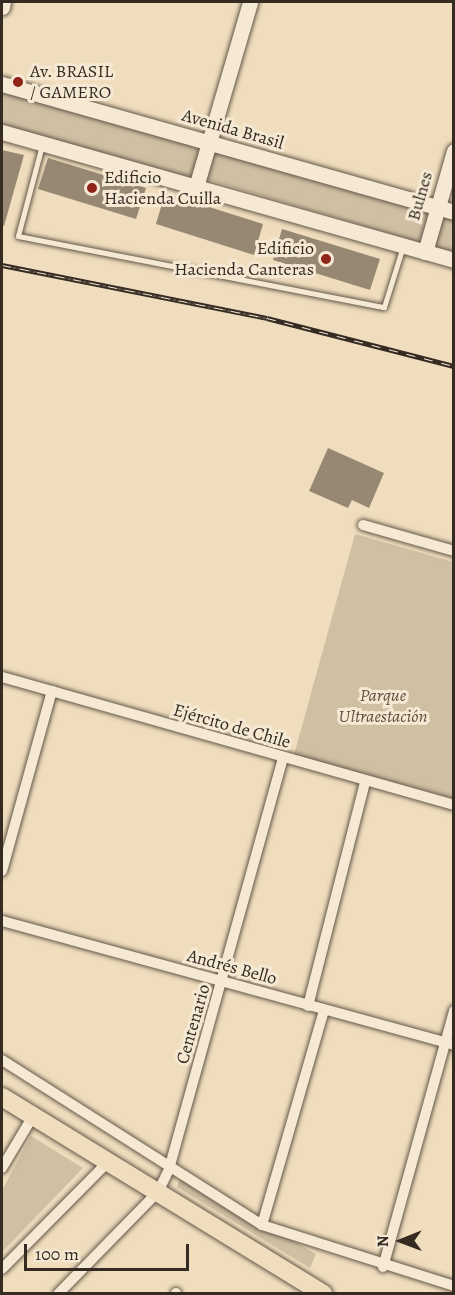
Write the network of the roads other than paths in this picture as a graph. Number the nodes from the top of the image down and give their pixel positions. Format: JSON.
{"nodes":[{"id":1,"x":3,"y":2,"type":"edge"},
{"id":2,"x":250,"y":2,"type":"edge"},
{"id":3,"x":2,"y":6,"type":"edge"},
{"id":4,"x":2,"y":84,"type":"edge"},
{"id":5,"x":2,"y":132,"type":"edge"},
{"id":6,"x":209,"y":143,"type":"junction"},
{"id":7,"x":43,"y":144,"type":"junction"},
{"id":8,"x":453,"y":151,"type":"edge"},
{"id":9,"x":196,"y":187,"type":"junction"},
{"id":10,"x":437,"y":208,"type":"junction"},
{"id":11,"x":453,"y":213,"type":"edge"},
{"id":12,"x":404,"y":246,"type":"junction"},
{"id":13,"x":425,"y":252,"type":"junction"},
{"id":14,"x":453,"y":260,"type":"edge"},
{"id":15,"x":363,"y":525,"type":"dead end"},
{"id":16,"x":453,"y":551,"type":"edge"},
{"id":17,"x":2,"y":677,"type":"edge"},
{"id":18,"x":52,"y":691,"type":"junction"},
{"id":19,"x":283,"y":758,"type":"junction"},
{"id":20,"x":366,"y":782,"type":"junction"},
{"id":21,"x":453,"y":806,"type":"edge"},
{"id":22,"x":2,"y":872,"type":"edge"},
{"id":23,"x":2,"y":921,"type":"edge"},
{"id":24,"x":222,"y":982,"type":"junction"},
{"id":25,"x":308,"y":1006,"type":"junction"},
{"id":26,"x":324,"y":1010,"type":"junction"},
{"id":27,"x":453,"y":1011,"type":"edge"},
{"id":28,"x":449,"y":1044,"type":"edge"},
{"id":29,"x":2,"y":1060,"type":"edge"},
{"id":30,"x":2,"y":1096,"type":"edge"},
{"id":31,"x":33,"y":1116,"type":"junction"},
{"id":32,"x":108,"y":1162,"type":"junction"},
{"id":33,"x":2,"y":1167,"type":"edge"},
{"id":34,"x":169,"y":1169,"type":"junction"},
{"id":35,"x":158,"y":1192,"type":"junction"},
{"id":36,"x":262,"y":1225,"type":"junction"},
{"id":37,"x":383,"y":1267,"type":"junction"},
{"id":38,"x":2,"y":1269,"type":"edge"},
{"id":39,"x":453,"y":1286,"type":"edge"},
{"id":40,"x":58,"y":1293,"type":"edge"},
{"id":41,"x":322,"y":1293,"type":"edge"}],
"edges":[{"from":1,"to":3,"type":"main road"},
{"from":2,"to":6,"type":"main road"},
{"from":4,"to":6,"type":"main road","name":"Avenida Brasil"},
{"from":5,"to":7,"type":"main road"},
{"from":6,"to":9,"type":"main road"},
{"from":6,"to":10,"type":"main road","name":"Avenida Brasil"},
{"from":7,"to":9,"type":"main road"},
{"from":7,"to":12,"type":"lane"},
{"from":8,"to":10,"type":"main road","name":"Bulnes"},
{"from":9,"to":12,"type":"main road"},
{"from":10,"to":11,"type":"main road","name":"Avenida Brasil"},
{"from":10,"to":13,"type":"main road","name":"Bulnes"},
{"from":12,"to":13,"type":"main road"},
{"from":13,"to":14,"type":"main road"},
{"from":15,"to":16,"type":"street"},
{"from":17,"to":18,"type":"street","name":"Ejército de Chile"},
{"from":18,"to":19,"type":"street","name":"Ejército de Chile"},
{"from":18,"to":22,"type":"street"},
{"from":19,"to":20,"type":"street","name":"Ejército de Chile"},
{"from":19,"to":24,"type":"street","name":"Centenario"},
{"from":20,"to":21,"type":"street","name":"Ejército de Chile"},
{"from":20,"to":25,"type":"street"},
{"from":23,"to":24,"type":"street","name":"Andrés Bello"},
{"from":24,"to":25,"type":"street","name":"Andrés Bello"},
{"from":24,"to":34,"type":"street","name":"Centenario"},
{"from":25,"to":26,"type":"street","name":"Andrés Bello"},
{"from":26,"to":28,"type":"street","name":"Andrés Bello"},
{"from":26,"to":36,"type":"street"},
{"from":27,"to":28,"type":"street"},
{"from":28,"to":37,"type":"street"},
{"from":29,"to":34,"type":"street"},
{"from":30,"to":31,"type":"main road"},
{"from":31,"to":32,"type":"main road"},
{"from":31,"to":33,"type":"street"},
{"from":32,"to":35,"type":"main road"},
{"from":32,"to":38,"type":"street"},
{"from":34,"to":35,"type":"street","name":"Centenario"},
{"from":34,"to":36,"type":"street"},
{"from":35,"to":40,"type":"street","name":"Centenario"},
{"from":35,"to":41,"type":"main road"},
{"from":36,"to":37,"type":"street"},
{"from":37,"to":39,"type":"street"}]}
